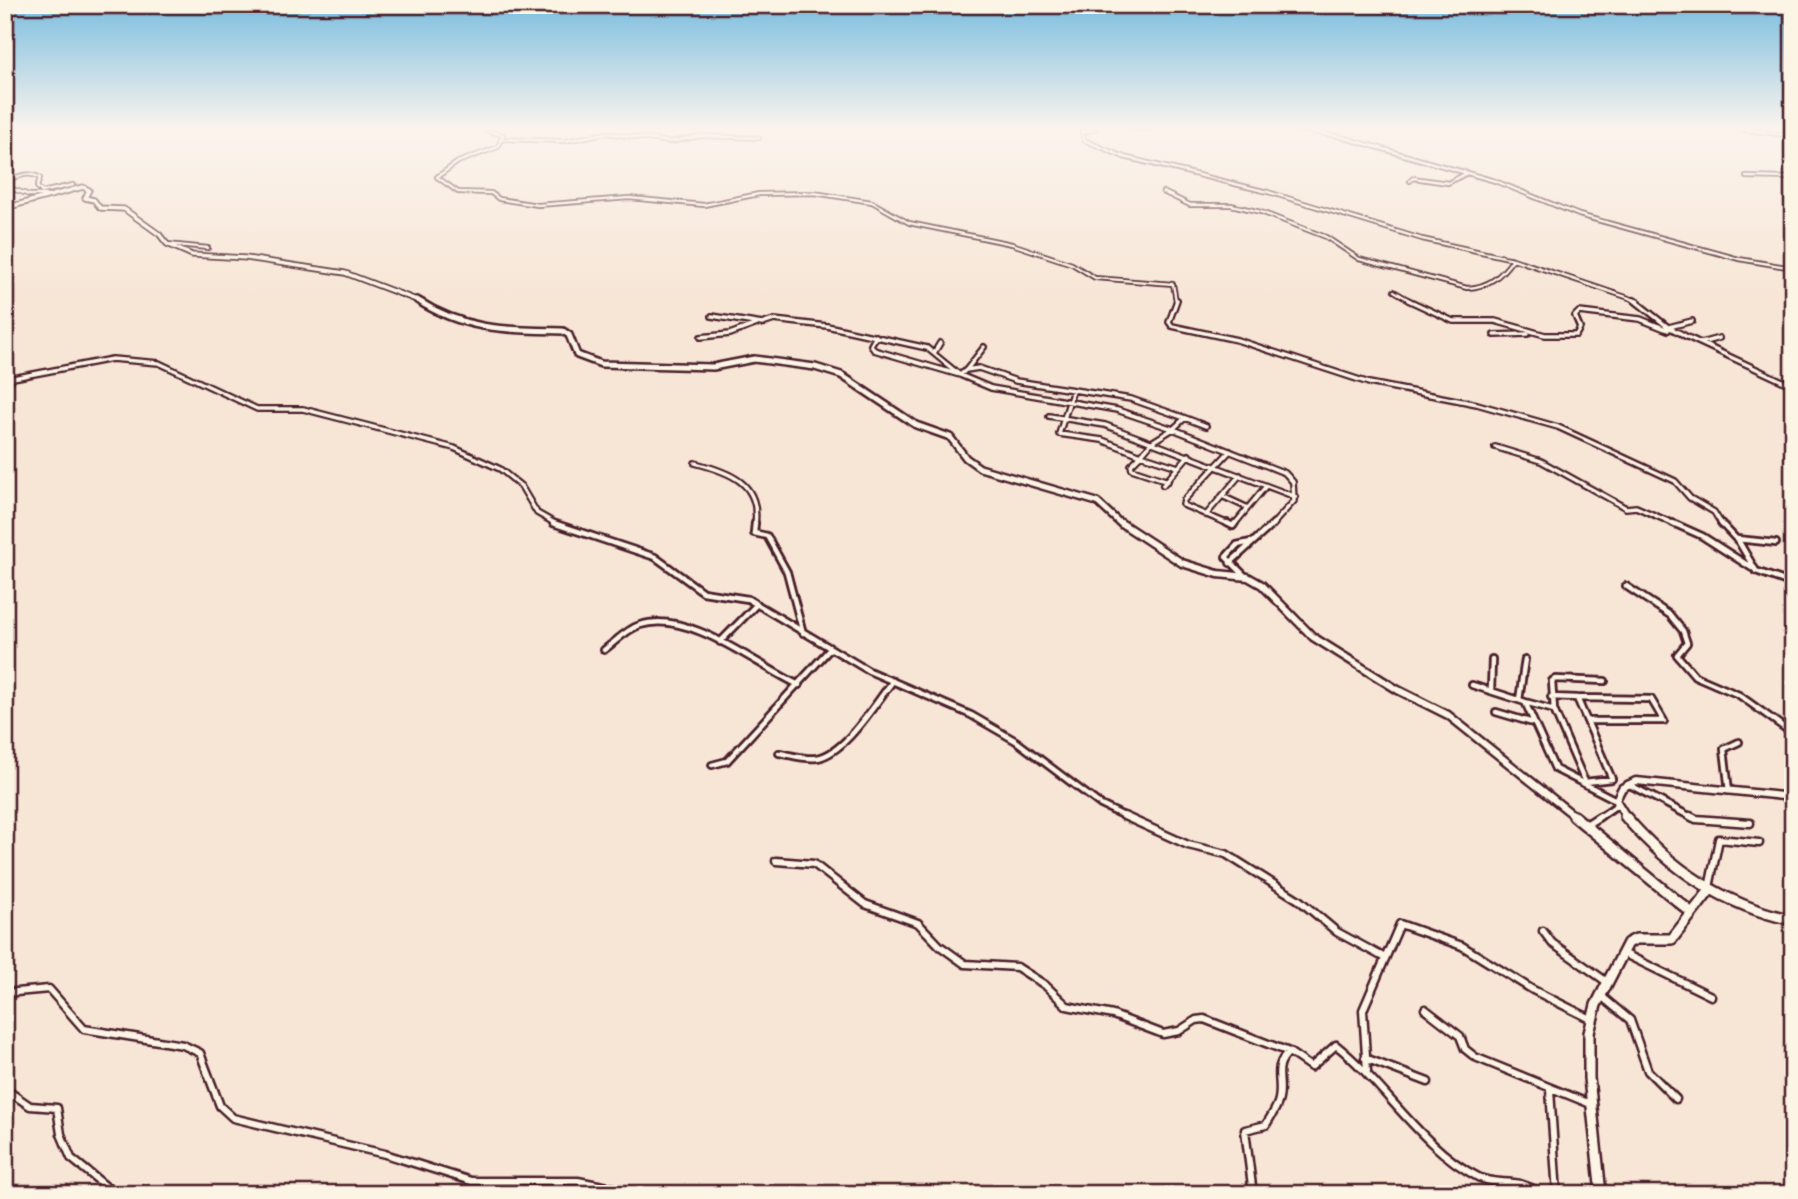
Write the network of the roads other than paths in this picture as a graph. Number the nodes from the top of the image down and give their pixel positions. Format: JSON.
{"nodes":[{"id":1,"x":38,"y":185,"type":"edge"},
{"id":2,"x":447,"y":185,"type":"edge"},
{"id":3,"x":1239,"y":185,"type":"edge"},
{"id":4,"x":1505,"y":185,"type":"edge"},
{"id":5,"x":73,"y":186,"type":"junction"},
{"id":6,"x":13,"y":188,"type":"dead end"},
{"id":7,"x":1163,"y":192,"type":"dead end"},
{"id":8,"x":53,"y":195,"type":"junction"},
{"id":9,"x":5,"y":208,"type":"edge"},
{"id":10,"x":167,"y":244,"type":"junction"},
{"id":11,"x":208,"y":248,"type":"dead end"},
{"id":12,"x":1513,"y":260,"type":"junction"},
{"id":13,"x":1793,"y":268,"type":"edge"},
{"id":14,"x":1394,"y":291,"type":"dead end"},
{"id":15,"x":712,"y":316,"type":"dead end"},
{"id":16,"x":1692,"y":321,"type":"dead end"},
{"id":17,"x":757,"y":323,"type":"junction"},
{"id":18,"x":1668,"y":327,"type":"junction"},
{"id":19,"x":1494,"y":335,"type":"dead end"},
{"id":20,"x":1684,"y":335,"type":"junction"},
{"id":21,"x":1547,"y":336,"type":"junction"},
{"id":22,"x":701,"y":337,"type":"dead end"},
{"id":23,"x":876,"y":337,"type":"junction"},
{"id":24,"x":1719,"y":338,"type":"dead end"},
{"id":25,"x":940,"y":343,"type":"dead end"},
{"id":26,"x":1700,"y":343,"type":"junction"},
{"id":27,"x":984,"y":347,"type":"dead end"},
{"id":28,"x":934,"y":353,"type":"junction"},
{"id":29,"x":938,"y":358,"type":"junction"},
{"id":30,"x":919,"y":362,"type":"junction"},
{"id":31,"x":966,"y":370,"type":"junction"},
{"id":32,"x":960,"y":375,"type":"junction"},
{"id":33,"x":1793,"y":386,"type":"edge"},
{"id":34,"x":5,"y":387,"type":"edge"},
{"id":35,"x":1073,"y":390,"type":"junction"},
{"id":36,"x":1068,"y":404,"type":"junction"},
{"id":37,"x":1049,"y":416,"type":"dead end"},
{"id":38,"x":1064,"y":417,"type":"junction"},
{"id":39,"x":1185,"y":418,"type":"junction"},
{"id":40,"x":1206,"y":426,"type":"dead end"},
{"id":41,"x":1173,"y":429,"type":"junction"},
{"id":42,"x":1152,"y":442,"type":"junction"},
{"id":43,"x":1495,"y":447,"type":"dead end"},
{"id":44,"x":1230,"y":451,"type":"junction"},
{"id":45,"x":1141,"y":455,"type":"junction"},
{"id":46,"x":1189,"y":455,"type":"junction"},
{"id":47,"x":695,"y":463,"type":"dead end"},
{"id":48,"x":1216,"y":465,"type":"junction"},
{"id":49,"x":1178,"y":467,"type":"junction"},
{"id":50,"x":1240,"y":475,"type":"junction"},
{"id":51,"x":1168,"y":481,"type":"junction"},
{"id":52,"x":1163,"y":485,"type":"dead end"},
{"id":53,"x":1266,"y":486,"type":"junction"},
{"id":54,"x":1222,"y":496,"type":"junction"},
{"id":55,"x":1296,"y":497,"type":"junction"},
{"id":56,"x":1248,"y":508,"type":"junction"},
{"id":57,"x":1206,"y":515,"type":"junction"},
{"id":58,"x":1737,"y":539,"type":"junction"},
{"id":59,"x":1252,"y":542,"type":"junction"},
{"id":60,"x":1776,"y":543,"type":"dead end"},
{"id":61,"x":1230,"y":563,"type":"junction"},
{"id":62,"x":1756,"y":571,"type":"junction"},
{"id":63,"x":1248,"y":577,"type":"junction"},
{"id":64,"x":1793,"y":584,"type":"edge"},
{"id":65,"x":1626,"y":586,"type":"dead end"},
{"id":66,"x":757,"y":604,"type":"junction"},
{"id":67,"x":803,"y":634,"type":"junction"},
{"id":68,"x":720,"y":642,"type":"junction"},
{"id":69,"x":830,"y":649,"type":"junction"},
{"id":70,"x":604,"y":650,"type":"dead end"},
{"id":71,"x":1492,"y":659,"type":"dead end"},
{"id":72,"x":1525,"y":659,"type":"dead end"},
{"id":73,"x":893,"y":681,"type":"junction"},
{"id":74,"x":1605,"y":681,"type":"dead end"},
{"id":75,"x":799,"y":685,"type":"junction"},
{"id":76,"x":1472,"y":685,"type":"dead end"},
{"id":77,"x":1491,"y":691,"type":"junction"},
{"id":78,"x":1551,"y":697,"type":"junction"},
{"id":79,"x":1577,"y":698,"type":"junction"},
{"id":80,"x":1522,"y":701,"type":"junction"},
{"id":81,"x":1553,"y":710,"type":"junction"},
{"id":82,"x":1496,"y":712,"type":"dead end"},
{"id":83,"x":1587,"y":721,"type":"junction"},
{"id":84,"x":1534,"y":724,"type":"junction"},
{"id":85,"x":1793,"y":734,"type":"edge"},
{"id":86,"x":1739,"y":742,"type":"dead end"},
{"id":87,"x":779,"y":753,"type":"dead end"},
{"id":88,"x":712,"y":765,"type":"dead end"},
{"id":89,"x":1586,"y":782,"type":"junction"},
{"id":90,"x":1627,"y":784,"type":"junction"},
{"id":91,"x":1729,"y":792,"type":"junction"},
{"id":92,"x":1793,"y":797,"type":"edge"},
{"id":93,"x":1617,"y":802,"type":"junction"},
{"id":94,"x":1750,"y":823,"type":"dead end"},
{"id":95,"x":1586,"y":825,"type":"junction"},
{"id":96,"x":1759,"y":843,"type":"dead end"},
{"id":97,"x":776,"y":862,"type":"dead end"},
{"id":98,"x":1709,"y":890,"type":"junction"},
{"id":99,"x":1692,"y":913,"type":"junction"},
{"id":100,"x":1793,"y":920,"type":"edge"},
{"id":101,"x":1543,"y":931,"type":"dead end"},
{"id":102,"x":1625,"y":954,"type":"junction"},
{"id":103,"x":1385,"y":958,"type":"junction"},
{"id":104,"x":1608,"y":983,"type":"junction"},
{"id":105,"x":5,"y":993,"type":"edge"},
{"id":106,"x":1600,"y":995,"type":"junction"},
{"id":107,"x":1711,"y":996,"type":"dead end"},
{"id":108,"x":1425,"y":1009,"type":"dead end"},
{"id":109,"x":1591,"y":1019,"type":"junction"},
{"id":110,"x":1289,"y":1052,"type":"junction"},
{"id":111,"x":1365,"y":1058,"type":"junction"},
{"id":112,"x":1368,"y":1074,"type":"junction"},
{"id":113,"x":1428,"y":1082,"type":"dead end"},
{"id":114,"x":1550,"y":1089,"type":"junction"},
{"id":115,"x":8,"y":1091,"type":"dead end"},
{"id":116,"x":1676,"y":1099,"type":"dead end"},
{"id":117,"x":1593,"y":1106,"type":"junction"},
{"id":118,"x":115,"y":1194,"type":"edge"},
{"id":119,"x":643,"y":1194,"type":"edge"},
{"id":120,"x":1254,"y":1194,"type":"edge"},
{"id":121,"x":1545,"y":1194,"type":"edge"},
{"id":122,"x":1557,"y":1194,"type":"edge"},
{"id":123,"x":1601,"y":1194,"type":"edge"}],
"edges":[{"from":1,"to":5,"type":"street"},
{"from":2,"to":58,"type":"street"},
{"from":3,"to":12,"type":"street"},
{"from":4,"to":13,"type":"street"},
{"from":5,"to":8,"type":"street"},
{"from":5,"to":10,"type":"street"},
{"from":6,"to":8,"type":"street"},
{"from":7,"to":12,"type":"street"},
{"from":8,"to":9,"type":"street"},
{"from":10,"to":11,"type":"street"},
{"from":10,"to":63,"type":"street"},
{"from":12,"to":18,"type":"street"},
{"from":14,"to":21,"type":"street"},
{"from":15,"to":17,"type":"street"},
{"from":16,"to":18,"type":"street"},
{"from":17,"to":22,"type":"street"},
{"from":17,"to":23,"type":"street"},
{"from":18,"to":20,"type":"street"},
{"from":19,"to":21,"type":"street"},
{"from":20,"to":21,"type":"street"},
{"from":20,"to":26,"type":"street"},
{"from":23,"to":28,"type":"street"},
{"from":23,"to":30,"type":"street"},
{"from":24,"to":26,"type":"street"},
{"from":25,"to":28,"type":"street"},
{"from":26,"to":33,"type":"street"},
{"from":27,"to":31,"type":"street"},
{"from":28,"to":29,"type":"street"},
{"from":29,"to":30,"type":"street"},
{"from":29,"to":32,"type":"street"},
{"from":30,"to":32,"type":"street"},
{"from":31,"to":32,"type":"street"},
{"from":31,"to":35,"type":"street"},
{"from":32,"to":36,"type":"street"},
{"from":34,"to":66,"type":"street"},
{"from":35,"to":36,"type":"street"},
{"from":35,"to":39,"type":"street"},
{"from":36,"to":38,"type":"street"},
{"from":36,"to":41,"type":"street"},
{"from":37,"to":38,"type":"street"},
{"from":38,"to":42,"type":"street"},
{"from":38,"to":45,"type":"street"},
{"from":39,"to":40,"type":"street"},
{"from":39,"to":41,"type":"street"},
{"from":41,"to":42,"type":"street"},
{"from":41,"to":44,"type":"street"},
{"from":42,"to":45,"type":"street"},
{"from":42,"to":46,"type":"street"},
{"from":43,"to":62,"type":"street"},
{"from":44,"to":48,"type":"street"},
{"from":44,"to":55,"type":"street"},
{"from":45,"to":49,"type":"street"},
{"from":45,"to":51,"type":"street"},
{"from":46,"to":48,"type":"street"},
{"from":46,"to":49,"type":"street"},
{"from":47,"to":67,"type":"street"},
{"from":48,"to":50,"type":"street"},
{"from":48,"to":57,"type":"street"},
{"from":49,"to":51,"type":"street"},
{"from":50,"to":53,"type":"street"},
{"from":50,"to":54,"type":"street"},
{"from":51,"to":52,"type":"street"},
{"from":53,"to":55,"type":"street"},
{"from":53,"to":56,"type":"street"},
{"from":54,"to":56,"type":"street"},
{"from":54,"to":57,"type":"street"},
{"from":55,"to":59,"type":"street"},
{"from":56,"to":57,"type":"street"},
{"from":58,"to":60,"type":"street"},
{"from":58,"to":62,"type":"street"},
{"from":59,"to":61,"type":"street"},
{"from":59,"to":61,"type":"street"},
{"from":61,"to":63,"type":"street"},
{"from":62,"to":64,"type":"street"},
{"from":63,"to":95,"type":"street"},
{"from":65,"to":85,"type":"street"},
{"from":66,"to":67,"type":"street"},
{"from":66,"to":68,"type":"street"},
{"from":67,"to":69,"type":"street"},
{"from":68,"to":70,"type":"street"},
{"from":68,"to":75,"type":"street"},
{"from":69,"to":73,"type":"street"},
{"from":69,"to":75,"type":"street"},
{"from":71,"to":77,"type":"street"},
{"from":72,"to":80,"type":"street"},
{"from":73,"to":87,"type":"street"},
{"from":73,"to":103,"type":"street"},
{"from":74,"to":78,"type":"street"},
{"from":75,"to":88,"type":"street"},
{"from":76,"to":77,"type":"street"},
{"from":77,"to":80,"type":"street"},
{"from":78,"to":79,"type":"street"},
{"from":78,"to":81,"type":"street"},
{"from":79,"to":83,"type":"street"},
{"from":79,"to":83,"type":"street"},
{"from":80,"to":81,"type":"street"},
{"from":80,"to":84,"type":"street"},
{"from":81,"to":89,"type":"street"},
{"from":82,"to":84,"type":"street"},
{"from":83,"to":89,"type":"street"},
{"from":84,"to":89,"type":"street"},
{"from":86,"to":91,"type":"street"},
{"from":89,"to":93,"type":"street"},
{"from":90,"to":91,"type":"street"},
{"from":90,"to":93,"type":"street"},
{"from":90,"to":94,"type":"street"},
{"from":91,"to":92,"type":"street"},
{"from":93,"to":95,"type":"street"},
{"from":93,"to":98,"type":"street"},
{"from":95,"to":99,"type":"street"},
{"from":96,"to":98,"type":"street"},
{"from":97,"to":110,"type":"street"},
{"from":98,"to":99,"type":"street"},
{"from":98,"to":100,"type":"street"},
{"from":99,"to":102,"type":"street"},
{"from":101,"to":104,"type":"street"},
{"from":102,"to":104,"type":"street"},
{"from":102,"to":107,"type":"street"},
{"from":103,"to":109,"type":"street"},
{"from":103,"to":111,"type":"street"},
{"from":104,"to":106,"type":"street"},
{"from":105,"to":119,"type":"street"},
{"from":106,"to":109,"type":"street"},
{"from":106,"to":116,"type":"street"},
{"from":108,"to":114,"type":"street"},
{"from":109,"to":117,"type":"street"},
{"from":110,"to":112,"type":"street"},
{"from":110,"to":120,"type":"street"},
{"from":111,"to":112,"type":"street"},
{"from":111,"to":113,"type":"street"},
{"from":112,"to":121,"type":"street"},
{"from":114,"to":117,"type":"street"},
{"from":114,"to":122,"type":"street"},
{"from":115,"to":118,"type":"street"},
{"from":117,"to":123,"type":"street"}]}
